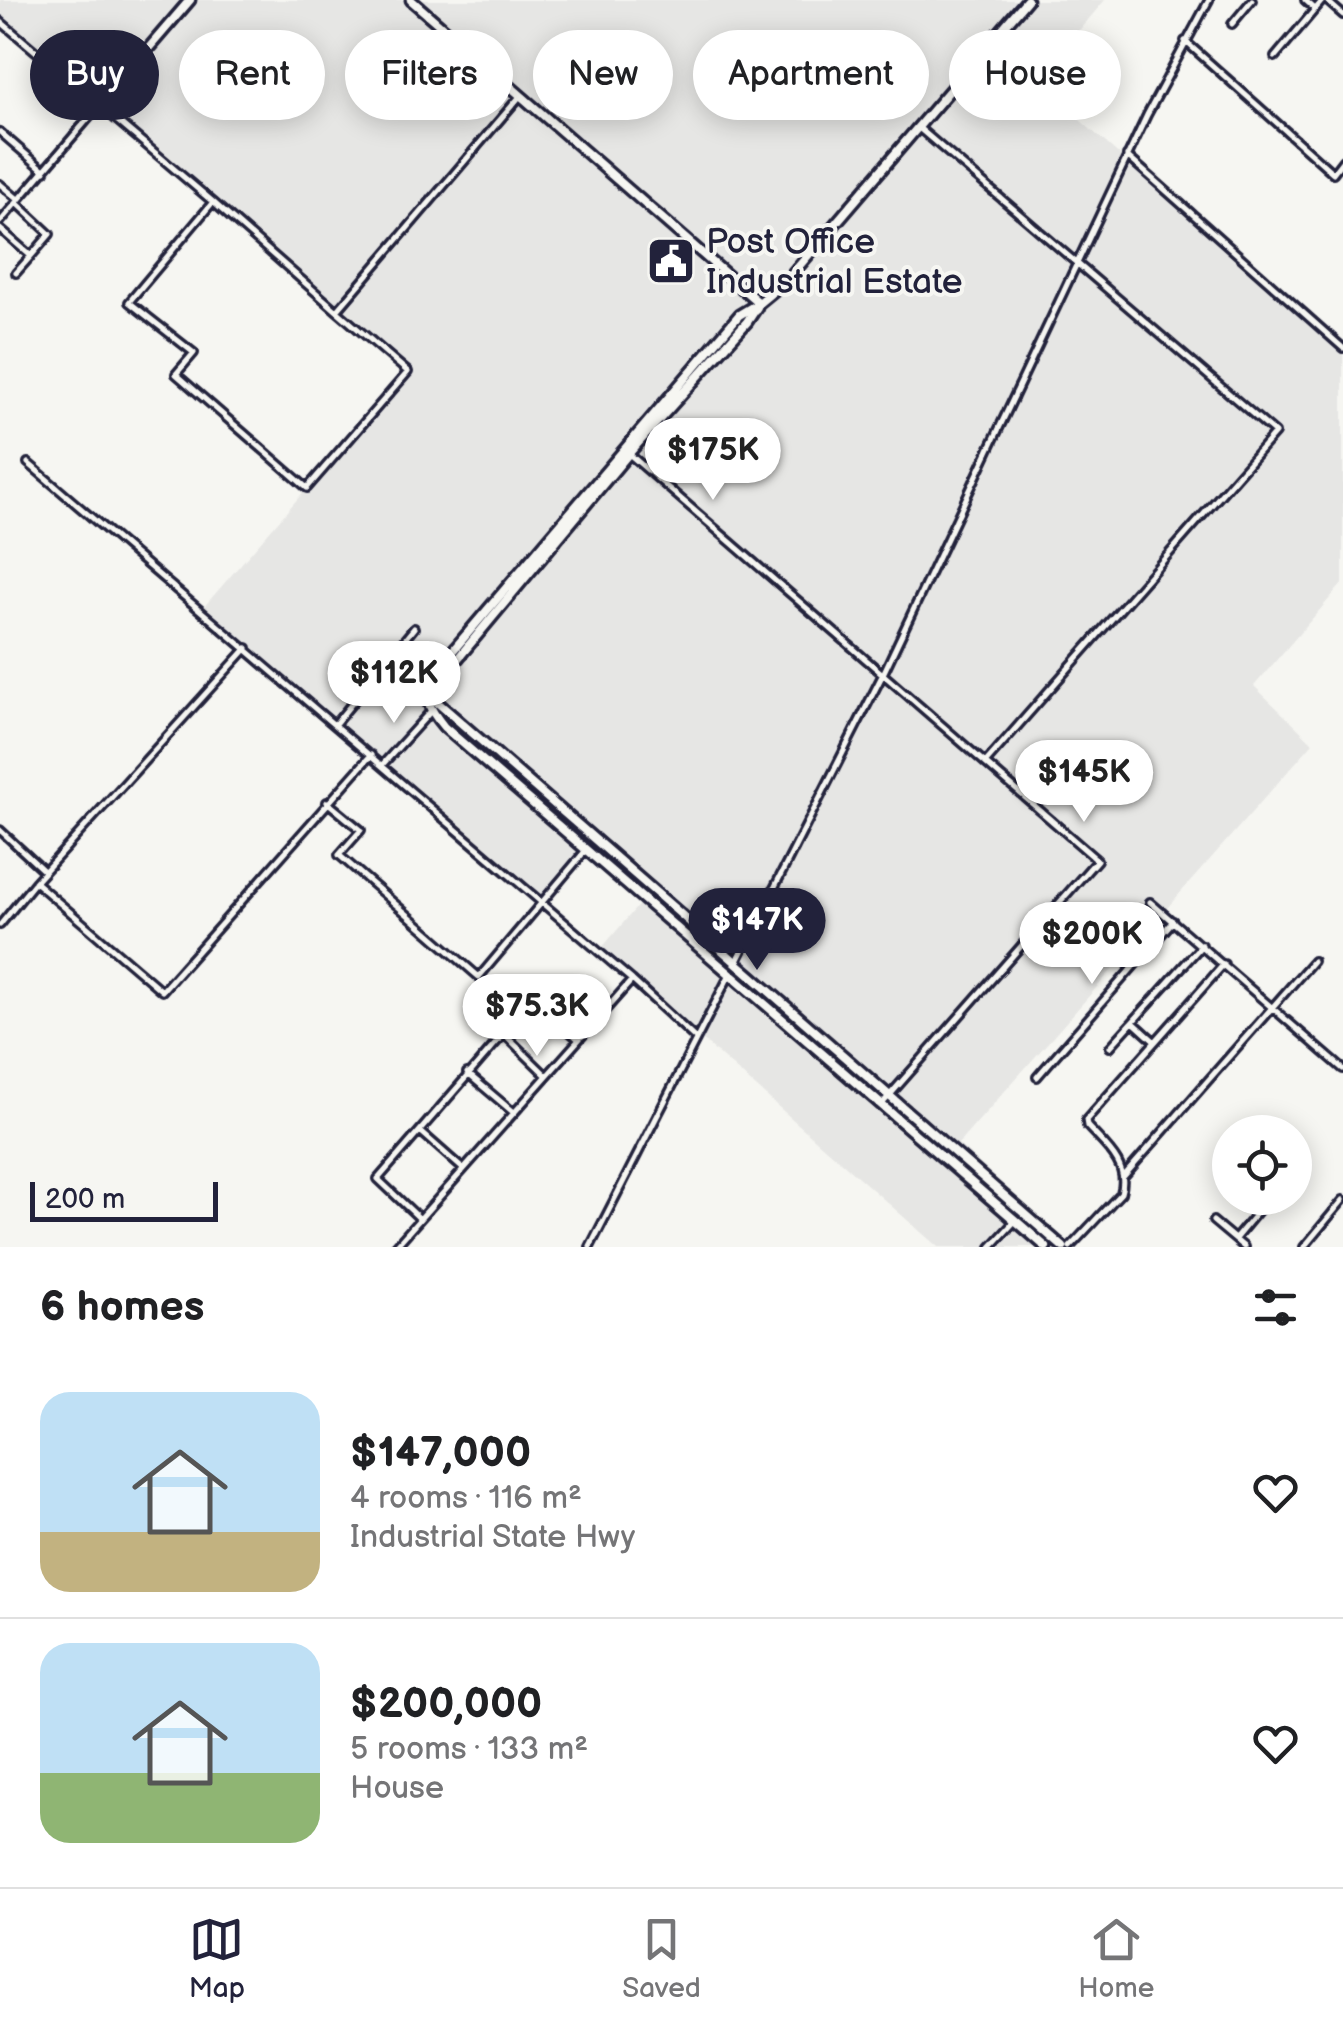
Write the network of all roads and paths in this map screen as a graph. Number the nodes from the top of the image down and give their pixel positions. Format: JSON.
{"nodes":[{"id":1,"x":190,"y":0,"type":"edge"},
{"id":2,"x":411,"y":0,"type":"edge"},
{"id":3,"x":1026,"y":0,"type":"edge"},
{"id":4,"x":1209,"y":0,"type":"edge"},
{"id":5,"x":1252,"y":0,"type":"edge"},
{"id":6,"x":1305,"y":0,"type":"edge"},
{"id":7,"x":1324,"y":0,"type":"edge"},
{"id":8,"x":1315,"y":10,"type":"junction"},
{"id":9,"x":1343,"y":16,"type":"edge"},
{"id":10,"x":1232,"y":24,"type":"dead end"},
{"id":11,"x":2,"y":25,"type":"edge"},
{"id":12,"x":159,"y":36,"type":"edge"},
{"id":13,"x":1185,"y":41,"type":"junction"},
{"id":14,"x":30,"y":48,"type":"edge"},
{"id":15,"x":1275,"y":56,"type":"dead end"},
{"id":16,"x":521,"y":95,"type":"junction"},
{"id":17,"x":87,"y":120,"type":"edge"},
{"id":18,"x":116,"y":120,"type":"edge"},
{"id":19,"x":918,"y":127,"type":"junction"},
{"id":20,"x":0,"y":132,"type":"edge"},
{"id":21,"x":1128,"y":156,"type":"junction"},
{"id":22,"x":1343,"y":160,"type":"edge"},
{"id":23,"x":45,"y":171,"type":"junction"},
{"id":24,"x":0,"y":184,"type":"edge"},
{"id":25,"x":18,"y":202,"type":"junction"},
{"id":26,"x":213,"y":202,"type":"junction"},
{"id":27,"x":0,"y":226,"type":"edge"},
{"id":28,"x":32,"y":256,"type":"junction"},
{"id":29,"x":1078,"y":263,"type":"junction"},
{"id":30,"x":16,"y":274,"type":"dead end"},
{"id":31,"x":760,"y":303,"type":"junction"},
{"id":32,"x":338,"y":311,"type":"junction"},
{"id":33,"x":1343,"y":348,"type":"edge"},
{"id":34,"x":626,"y":451,"type":"junction"},
{"id":35,"x":28,"y":463,"type":"dead end"},
{"id":36,"x":414,"y":628,"type":"dead end"},
{"id":37,"x":246,"y":648,"type":"junction"},
{"id":38,"x":883,"y":674,"type":"junction"},
{"id":39,"x":431,"y":712,"type":"junction"},
{"id":40,"x":336,"y":724,"type":"junction"},
{"id":41,"x":371,"y":755,"type":"junction"},
{"id":42,"x":986,"y":762,"type":"junction"},
{"id":43,"x":382,"y":764,"type":"junction"},
{"id":44,"x":326,"y":802,"type":"junction"},
{"id":45,"x":0,"y":830,"type":"edge"},
{"id":46,"x":586,"y":850,"type":"junction"},
{"id":47,"x":44,"y":870,"type":"junction"},
{"id":48,"x":36,"y":882,"type":"junction"},
{"id":49,"x":542,"y":901,"type":"junction"},
{"id":50,"x":1150,"y":902,"type":"dead end"},
{"id":51,"x":1173,"y":921,"type":"junction"},
{"id":52,"x":0,"y":925,"type":"edge"},
{"id":53,"x":694,"y":927,"type":"junction"},
{"id":54,"x":686,"y":936,"type":"junction"},
{"id":55,"x":1202,"y":944,"type":"junction"},
{"id":56,"x":1314,"y":961,"type":"dead end"},
{"id":57,"x":736,"y":963,"type":"junction"},
{"id":58,"x":1224,"y":964,"type":"junction"},
{"id":59,"x":730,"y":974,"type":"junction"},
{"id":60,"x":632,"y":980,"type":"junction"},
{"id":61,"x":542,"y":990,"type":"dead end"},
{"id":62,"x":534,"y":999,"type":"junction"},
{"id":63,"x":781,"y":1002,"type":"junction"},
{"id":64,"x":1272,"y":1008,"type":"junction"},
{"id":65,"x":774,"y":1012,"type":"junction"},
{"id":66,"x":1133,"y":1022,"type":"junction"},
{"id":67,"x":503,"y":1033,"type":"junction"},
{"id":68,"x":696,"y":1038,"type":"junction"},
{"id":69,"x":578,"y":1039,"type":"junction"},
{"id":70,"x":1154,"y":1041,"type":"junction"},
{"id":71,"x":1110,"y":1048,"type":"dead end"},
{"id":72,"x":1343,"y":1070,"type":"edge"},
{"id":73,"x":467,"y":1073,"type":"junction"},
{"id":74,"x":546,"y":1075,"type":"junction"},
{"id":75,"x":1037,"y":1076,"type":"dead end"},
{"id":76,"x":889,"y":1096,"type":"junction"},
{"id":77,"x":882,"y":1104,"type":"junction"},
{"id":78,"x":512,"y":1112,"type":"junction"},
{"id":79,"x":419,"y":1130,"type":"junction"},
{"id":80,"x":463,"y":1169,"type":"junction"},
{"id":81,"x":1124,"y":1176,"type":"junction"},
{"id":82,"x":1343,"y":1200,"type":"edge"},
{"id":83,"x":1254,"y":1215,"type":"edge"},
{"id":84,"x":420,"y":1218,"type":"junction"},
{"id":85,"x":1213,"y":1220,"type":"dead end"},
{"id":86,"x":1015,"y":1221,"type":"junction"},
{"id":87,"x":1234,"y":1239,"type":"junction"},
{"id":88,"x":397,"y":1244,"type":"edge"},
{"id":89,"x":407,"y":1247,"type":"edge"},
{"id":90,"x":590,"y":1247,"type":"edge"},
{"id":91,"x":991,"y":1247,"type":"edge"},
{"id":92,"x":1046,"y":1247,"type":"edge"},
{"id":93,"x":1066,"y":1247,"type":"edge"},
{"id":94,"x":1244,"y":1247,"type":"edge"},
{"id":95,"x":1304,"y":1247,"type":"edge"}],
"edges":[{"from":1,"to":12,"type":"main road"},
{"from":2,"to":16,"type":"main road"},
{"from":3,"to":19,"type":"main road"},
{"from":4,"to":13,"type":"street"},
{"from":5,"to":10,"type":"street"},
{"from":6,"to":8,"type":"street"},
{"from":7,"to":8,"type":"street"},
{"from":7,"to":9,"type":"street"},
{"from":8,"to":15,"type":"street"},
{"from":11,"to":14,"type":"street"},
{"from":13,"to":21,"type":"street"},
{"from":13,"to":22,"type":"street"},
{"from":16,"to":31,"type":"main road"},
{"from":16,"to":32,"type":"street"},
{"from":17,"to":23,"type":"street"},
{"from":18,"to":26,"type":"street"},
{"from":19,"to":29,"type":"street"},
{"from":19,"to":31,"type":"main road"},
{"from":20,"to":23,"type":"street"},
{"from":21,"to":29,"type":"street"},
{"from":21,"to":33,"type":"street"},
{"from":23,"to":25,"type":"street"},
{"from":24,"to":25,"type":"street"},
{"from":25,"to":27,"type":"street"},
{"from":25,"to":28,"type":"street"},
{"from":26,"to":32,"type":"street"},
{"from":26,"to":32,"type":"street"},
{"from":27,"to":28,"type":"street"},
{"from":28,"to":30,"type":"street"},
{"from":29,"to":38,"type":"street"},
{"from":29,"to":42,"type":"street"},
{"from":31,"to":34,"type":"main road"},
{"from":34,"to":38,"type":"street"},
{"from":34,"to":39,"type":"main road"},
{"from":34,"to":53,"type":"main road"},
{"from":35,"to":37,"type":"street"},
{"from":36,"to":40,"type":"street"},
{"from":37,"to":40,"type":"street"},
{"from":37,"to":47,"type":"street"},
{"from":38,"to":42,"type":"street"},
{"from":38,"to":57,"type":"street"},
{"from":39,"to":43,"type":"street"},
{"from":39,"to":46,"type":"main road"},
{"from":40,"to":41,"type":"street"},
{"from":41,"to":43,"type":"street"},
{"from":41,"to":44,"type":"street"},
{"from":42,"to":76,"type":"street"},
{"from":43,"to":49,"type":"street"},
{"from":44,"to":48,"type":"street"},
{"from":44,"to":49,"type":"street"},
{"from":45,"to":47,"type":"street"},
{"from":46,"to":49,"type":"street"},
{"from":46,"to":54,"type":"main road"},
{"from":47,"to":48,"type":"street"},
{"from":48,"to":52,"type":"street"},
{"from":49,"to":60,"type":"street"},
{"from":50,"to":51,"type":"street"},
{"from":51,"to":55,"type":"street"},
{"from":51,"to":75,"type":"street"},
{"from":53,"to":54,"type":"main road"},
{"from":53,"to":57,"type":"main road"},
{"from":54,"to":59,"type":"main road"},
{"from":55,"to":58,"type":"street"},
{"from":55,"to":66,"type":"street"},
{"from":56,"to":64,"type":"street"},
{"from":57,"to":63,"type":"main road"},
{"from":58,"to":64,"type":"street"},
{"from":58,"to":70,"type":"street"},
{"from":59,"to":65,"type":"main road"},
{"from":59,"to":68,"type":"street"},
{"from":60,"to":68,"type":"street"},
{"from":60,"to":69,"type":"street"},
{"from":61,"to":62,"type":"street"},
{"from":62,"to":67,"type":"street"},
{"from":62,"to":69,"type":"street"},
{"from":63,"to":65,"type":"main road"},
{"from":63,"to":76,"type":"main road"},
{"from":64,"to":72,"type":"street"},
{"from":64,"to":81,"type":"street"},
{"from":65,"to":77,"type":"main road"},
{"from":66,"to":70,"type":"street"},
{"from":66,"to":71,"type":"street"},
{"from":67,"to":73,"type":"street"},
{"from":67,"to":74,"type":"street"},
{"from":68,"to":90,"type":"street"},
{"from":69,"to":74,"type":"street"},
{"from":70,"to":81,"type":"street"},
{"from":73,"to":78,"type":"street"},
{"from":73,"to":79,"type":"street"},
{"from":74,"to":78,"type":"street"},
{"from":76,"to":77,"type":"street"},
{"from":76,"to":93,"type":"main road"},
{"from":77,"to":86,"type":"main road"},
{"from":78,"to":80,"type":"street"},
{"from":79,"to":80,"type":"street"},
{"from":79,"to":84,"type":"street"},
{"from":80,"to":84,"type":"street"},
{"from":81,"to":93,"type":"street"},
{"from":82,"to":95,"type":"street"},
{"from":83,"to":87,"type":"street"},
{"from":84,"to":88,"type":"street"},
{"from":85,"to":87,"type":"street"},
{"from":86,"to":91,"type":"street"},
{"from":86,"to":92,"type":"main road"},
{"from":87,"to":94,"type":"street"},
{"from":88,"to":89,"type":"street"}]}
